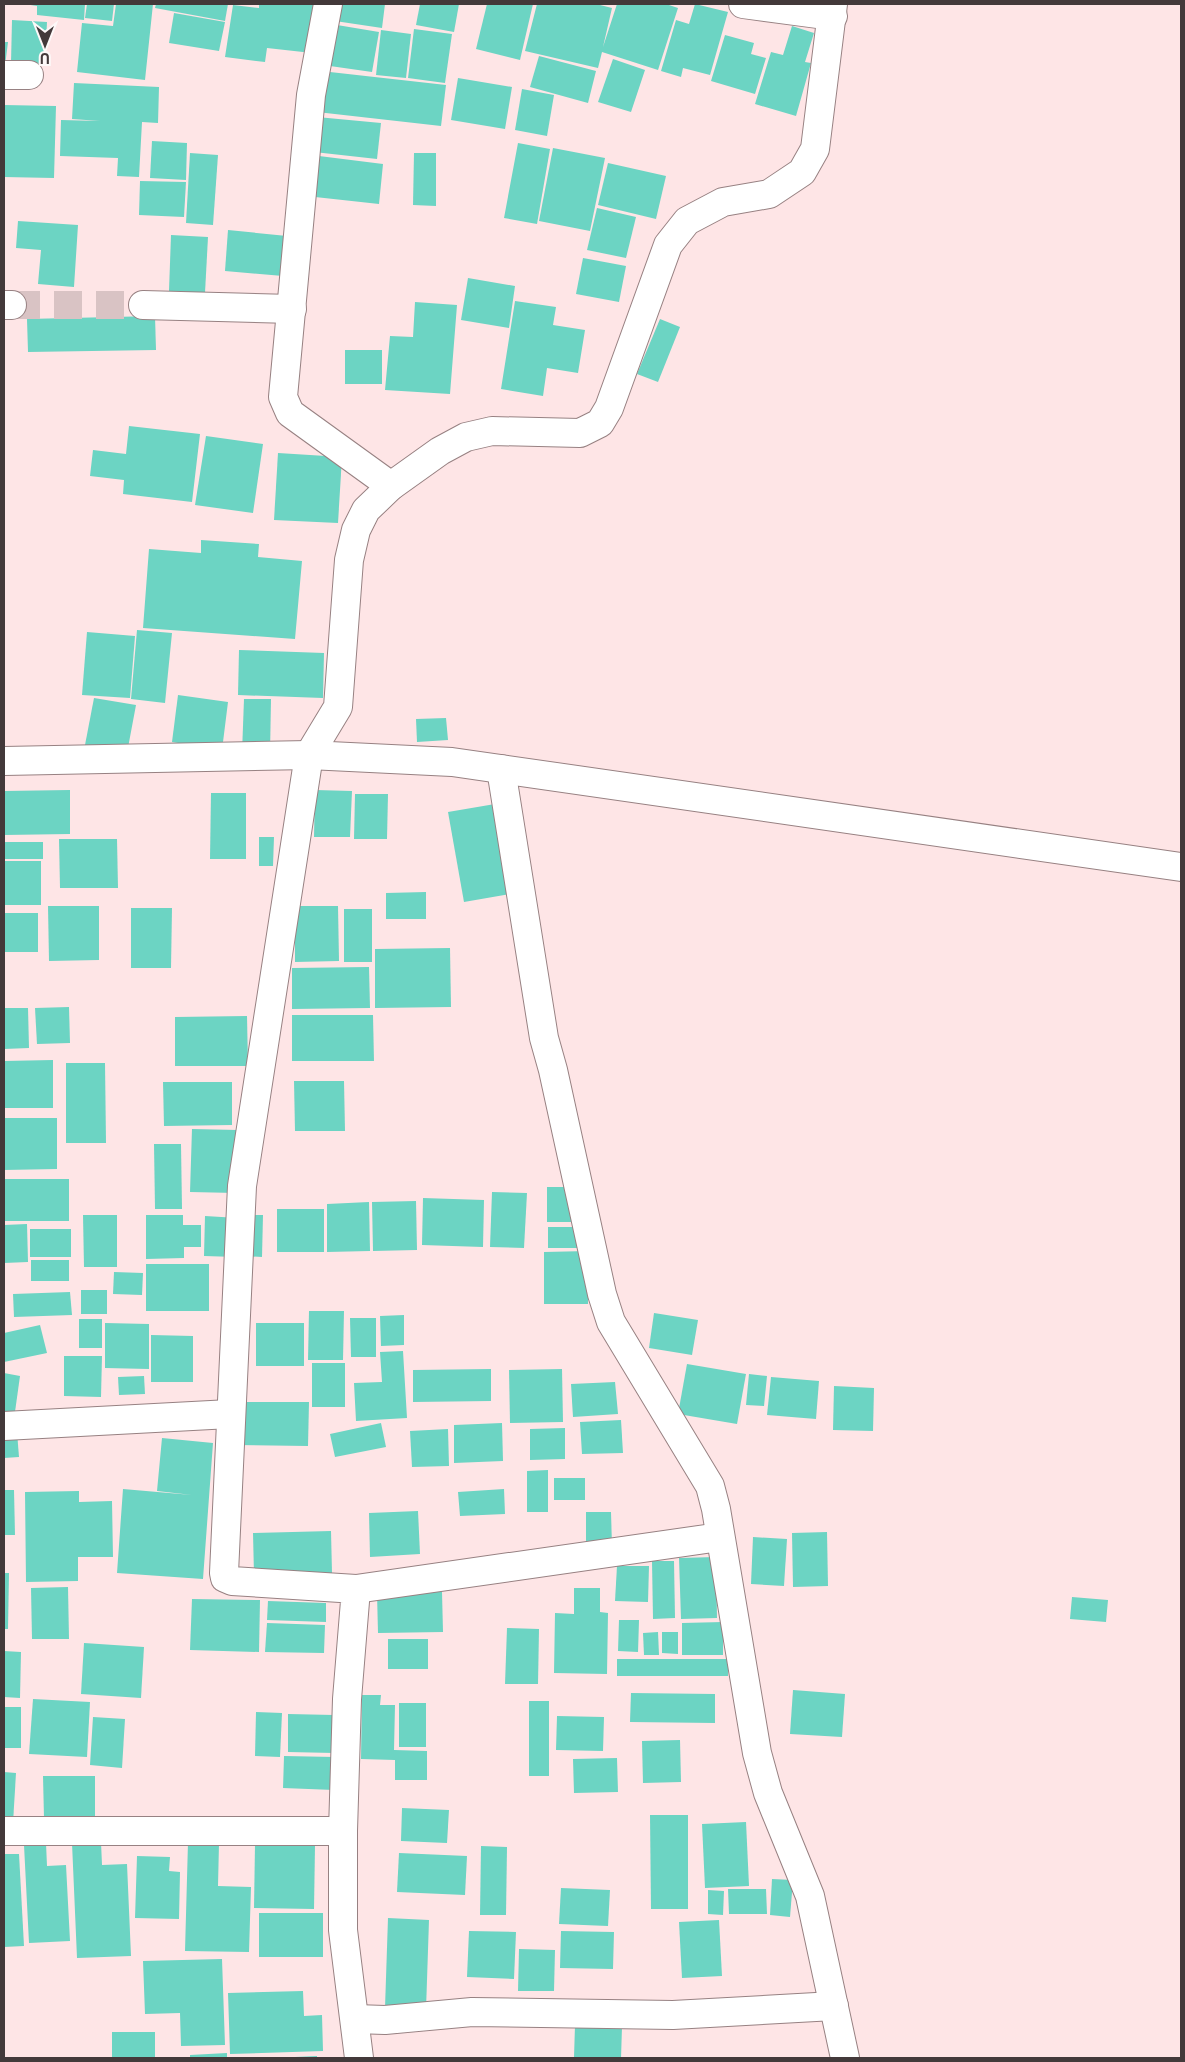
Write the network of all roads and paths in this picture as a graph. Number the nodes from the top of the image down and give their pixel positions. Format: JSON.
{"nodes":[{"id":1,"x":328,"y":4,"type":"edge"},
{"id":2,"x":743,"y":4,"type":"edge"},
{"id":3,"x":833,"y":10,"type":"edge"},
{"id":4,"x":143,"y":305,"type":"tunnel mouth"},
{"id":5,"x":292,"y":309,"type":"junction"},
{"id":6,"x":391,"y":486,"type":"junction"},
{"id":7,"x":309,"y":755,"type":"junction"},
{"id":8,"x":4,"y":761,"type":"edge"},
{"id":9,"x":501,"y":769,"type":"junction"},
{"id":10,"x":1181,"y":867,"type":"edge"},
{"id":11,"x":230,"y":1414,"type":"junction"},
{"id":12,"x":4,"y":1426,"type":"edge"},
{"id":13,"x":720,"y":1537,"type":"junction"},
{"id":14,"x":356,"y":1589,"type":"junction"},
{"id":15,"x":4,"y":1831,"type":"edge"},
{"id":16,"x":343,"y":1831,"type":"junction"},
{"id":17,"x":834,"y":2006,"type":"junction"},
{"id":18,"x":355,"y":2019,"type":"junction"},
{"id":19,"x":359,"y":2058,"type":"edge"},
{"id":20,"x":845,"y":2058,"type":"edge"}],
"edges":[{"from":1,"to":5,"type":"street"},
{"from":2,"to":3,"type":"street"},
{"from":3,"to":6,"type":"street"},
{"from":4,"to":5,"type":"street"},
{"from":5,"to":6,"type":"street"},
{"from":6,"to":7,"type":"street"},
{"from":7,"to":8,"type":"street"},
{"from":7,"to":9,"type":"street"},
{"from":7,"to":11,"type":"street"},
{"from":9,"to":10,"type":"street"},
{"from":9,"to":13,"type":"street"},
{"from":11,"to":12,"type":"street"},
{"from":11,"to":14,"type":"street"},
{"from":13,"to":14,"type":"street"},
{"from":13,"to":17,"type":"street"},
{"from":14,"to":16,"type":"street"},
{"from":15,"to":16,"type":"street"},
{"from":16,"to":18,"type":"street"},
{"from":17,"to":18,"type":"street"},
{"from":17,"to":20,"type":"street"},
{"from":18,"to":19,"type":"street"}]}
